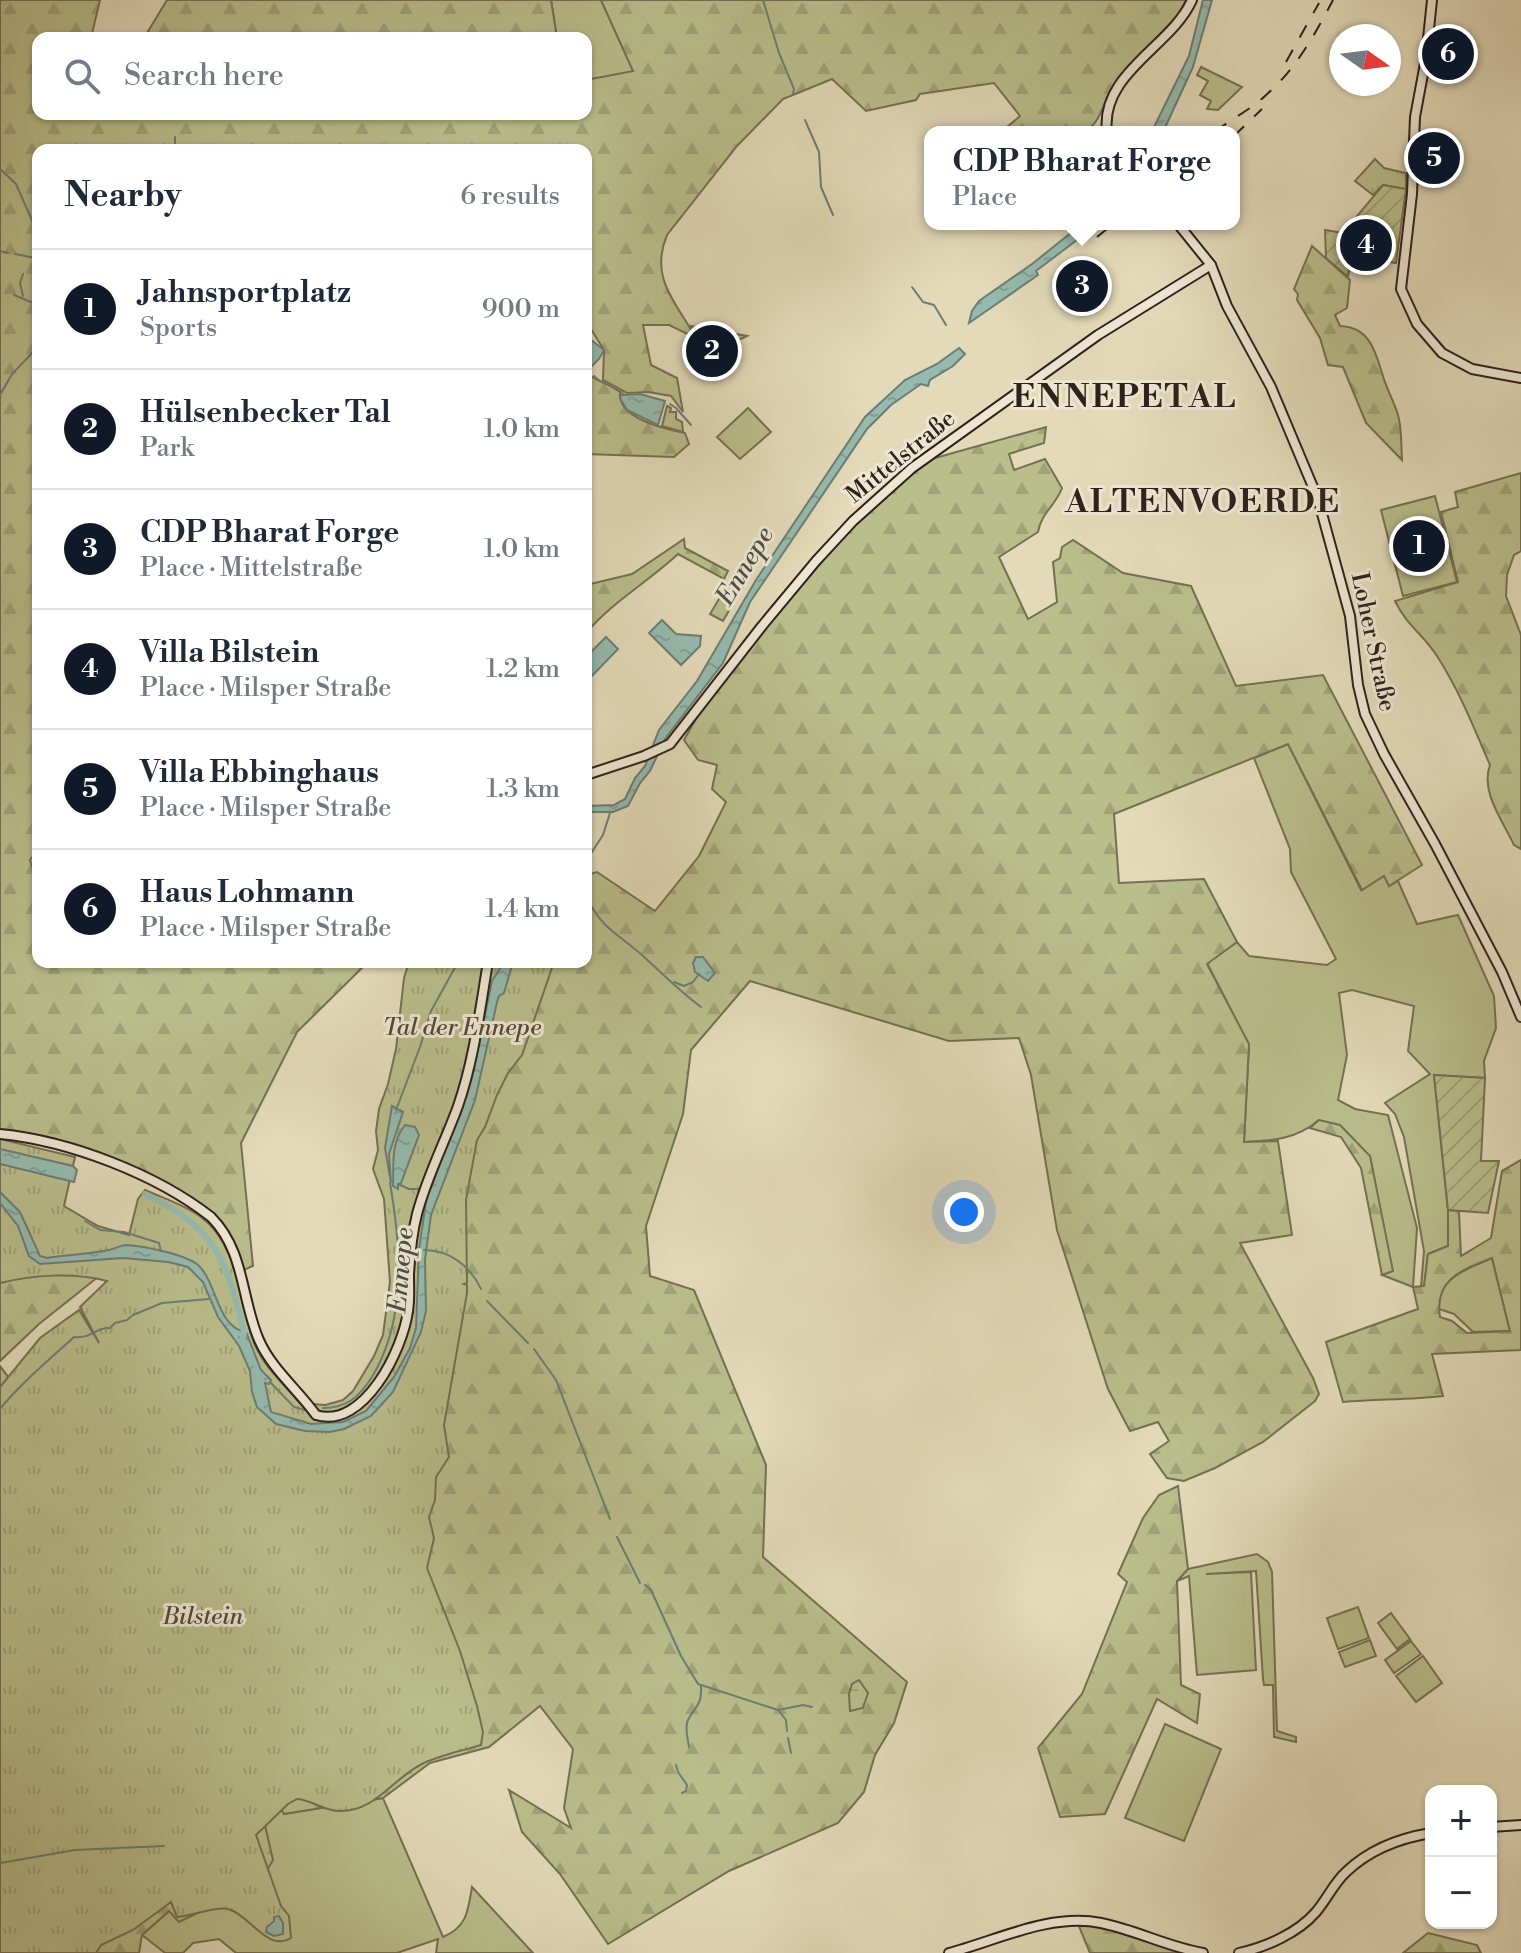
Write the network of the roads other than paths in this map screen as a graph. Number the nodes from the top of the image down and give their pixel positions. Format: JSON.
{"nodes":[{"id":1,"x":1192,"y":0,"type":"edge"},
{"id":2,"x":1432,"y":0,"type":"edge"},
{"id":3,"x":1107,"y":126,"type":"edge"},
{"id":4,"x":1183,"y":230,"type":"edge"},
{"id":5,"x":1211,"y":265,"type":"junction"},
{"id":6,"x":1521,"y":378,"type":"edge"},
{"id":7,"x":592,"y":773,"type":"edge"},
{"id":8,"x":487,"y":968,"type":"edge"},
{"id":9,"x":1521,"y":1017,"type":"edge"},
{"id":10,"x":0,"y":1134,"type":"edge"},
{"id":11,"x":1521,"y":1825,"type":"edge"},
{"id":12,"x":1497,"y":1827,"type":"edge"},
{"id":13,"x":1425,"y":1834,"type":"edge"},
{"id":14,"x":949,"y":1953,"type":"edge"},
{"id":15,"x":1203,"y":1953,"type":"edge"},
{"id":16,"x":1239,"y":1953,"type":"edge"}],
"edges":[{"from":1,"to":3,"type":"street"},
{"from":2,"to":6,"type":"street"},
{"from":4,"to":5,"type":"street","name":"Loher Straße"},
{"from":5,"to":7,"type":"street","name":"Mittelstraße"},
{"from":5,"to":9,"type":"street","name":"Loher Straße"},
{"from":8,"to":10,"type":"street"},
{"from":11,"to":12,"type":"street"},
{"from":13,"to":16,"type":"street"},
{"from":14,"to":15,"type":"street"}]}
